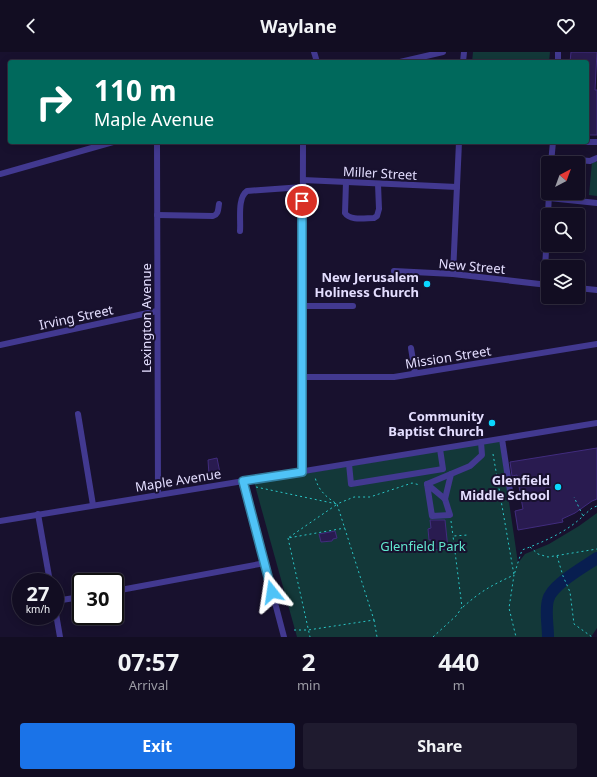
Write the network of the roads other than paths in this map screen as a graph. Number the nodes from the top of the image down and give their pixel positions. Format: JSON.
{"nodes":[{"id":1,"x":443,"y":52,"type":"edge"},
{"id":2,"x":409,"y":60,"type":"edge"},
{"id":3,"x":106,"y":144,"type":"edge"},
{"id":4,"x":157,"y":144,"type":"edge"},
{"id":5,"x":303,"y":144,"type":"edge"},
{"id":6,"x":459,"y":144,"type":"edge"},
{"id":7,"x":554,"y":144,"type":"edge"},
{"id":8,"x":552,"y":156,"type":"edge"},
{"id":9,"x":597,"y":158,"type":"edge"},
{"id":10,"x":585,"y":161,"type":"edge"},
{"id":11,"x":0,"y":174,"type":"edge"},
{"id":12,"x":346,"y":182,"type":"junction"},
{"id":13,"x":302,"y":184,"type":"junction"},
{"id":14,"x":378,"y":184,"type":"junction"},
{"id":15,"x":457,"y":187,"type":"junction"},
{"id":16,"x":576,"y":200,"type":"edge"},
{"id":17,"x":597,"y":203,"type":"edge"},
{"id":18,"x":219,"y":204,"type":"dead end"},
{"id":19,"x":157,"y":215,"type":"junction"},
{"id":20,"x":240,"y":231,"type":"dead end"},
{"id":21,"x":394,"y":271,"type":"dead end"},
{"id":22,"x":453,"y":274,"type":"junction"},
{"id":23,"x":541,"y":284,"type":"edge"},
{"id":24,"x":585,"y":289,"type":"edge"},
{"id":25,"x":597,"y":290,"type":"edge"},
{"id":26,"x":302,"y":306,"type":"junction"},
{"id":27,"x":353,"y":306,"type":"dead end"},
{"id":28,"x":157,"y":311,"type":"junction"},
{"id":29,"x":0,"y":344,"type":"edge"},
{"id":30,"x":597,"y":344,"type":"edge"},
{"id":31,"x":411,"y":348,"type":"dead end"},
{"id":32,"x":415,"y":373,"type":"junction"},
{"id":33,"x":302,"y":377,"type":"junction"},
{"id":34,"x":78,"y":414,"type":"dead end"},
{"id":35,"x":597,"y":423,"type":"edge"},
{"id":36,"x":502,"y":439,"type":"junction"},
{"id":37,"x":481,"y":442,"type":"junction"},
{"id":38,"x":440,"y":449,"type":"junction"},
{"id":39,"x":349,"y":464,"type":"junction"},
{"id":40,"x":302,"y":472,"type":"junction"},
{"id":41,"x":452,"y":474,"type":"junction"},
{"id":42,"x":243,"y":481,"type":"junction"},
{"id":43,"x":427,"y":484,"type":"junction"},
{"id":44,"x":510,"y":491,"type":"dead end"},
{"id":45,"x":158,"y":494,"type":"junction"},
{"id":46,"x":445,"y":499,"type":"junction"},
{"id":47,"x":93,"y":505,"type":"junction"},
{"id":48,"x":38,"y":514,"type":"junction"},
{"id":49,"x":0,"y":521,"type":"edge"},
{"id":50,"x":265,"y":563,"type":"junction"},
{"id":51,"x":48,"y":573,"type":"edge"},
{"id":52,"x":124,"y":589,"type":"edge"},
{"id":53,"x":58,"y":625,"type":"edge"},
{"id":54,"x":60,"y":637,"type":"edge"},
{"id":55,"x":284,"y":637,"type":"edge"}],
"edges":[{"from":1,"to":2,"type":"street"},
{"from":3,"to":11,"type":"street"},
{"from":4,"to":19,"type":"street","name":"Lexington Avenue"},
{"from":5,"to":13,"type":"street"},
{"from":6,"to":15,"type":"street"},
{"from":7,"to":8,"type":"street"},
{"from":9,"to":10,"type":"street"},
{"from":12,"to":13,"type":"street","name":"Miller Street"},
{"from":12,"to":14,"type":"street","name":"Miller Street"},
{"from":12,"to":14,"type":"street"},
{"from":13,"to":20,"type":"street","name":"Miller Street"},
{"from":13,"to":26,"type":"street"},
{"from":14,"to":15,"type":"street","name":"Miller Street"},
{"from":15,"to":22,"type":"street"},
{"from":16,"to":17,"type":"street"},
{"from":18,"to":19,"type":"street"},
{"from":19,"to":28,"type":"street","name":"Lexington Avenue"},
{"from":21,"to":22,"type":"street","name":"New Street"},
{"from":22,"to":23,"type":"street","name":"New Street"},
{"from":24,"to":25,"type":"street"},
{"from":26,"to":27,"type":"street"},
{"from":26,"to":33,"type":"street"},
{"from":28,"to":29,"type":"street","name":"Irving Street"},
{"from":28,"to":45,"type":"street","name":"Lexington Avenue"},
{"from":30,"to":32,"type":"street","name":"Mission Street"},
{"from":31,"to":32,"type":"street"},
{"from":32,"to":33,"type":"street","name":"Mission Street"},
{"from":33,"to":40,"type":"street"},
{"from":34,"to":47,"type":"street"},
{"from":35,"to":36,"type":"street","name":"Maple Avenue"},
{"from":36,"to":37,"type":"street","name":"Maple Avenue"},
{"from":36,"to":44,"type":"street"},
{"from":37,"to":38,"type":"street","name":"Maple Avenue"},
{"from":37,"to":41,"type":"street"},
{"from":38,"to":39,"type":"street","name":"Maple Avenue"},
{"from":38,"to":39,"type":"street"},
{"from":39,"to":40,"type":"street","name":"Maple Avenue"},
{"from":40,"to":42,"type":"street","name":"Maple Avenue"},
{"from":41,"to":43,"type":"street"},
{"from":41,"to":46,"type":"street"},
{"from":42,"to":45,"type":"street","name":"Maple Avenue"},
{"from":42,"to":50,"type":"street"},
{"from":43,"to":46,"type":"street"},
{"from":43,"to":46,"type":"street"},
{"from":45,"to":47,"type":"street","name":"Maple Avenue"},
{"from":47,"to":48,"type":"street","name":"Maple Avenue"},
{"from":48,"to":49,"type":"street","name":"Maple Avenue"},
{"from":48,"to":51,"type":"street"},
{"from":50,"to":52,"type":"street"},
{"from":50,"to":55,"type":"street"},
{"from":53,"to":54,"type":"street"}]}
